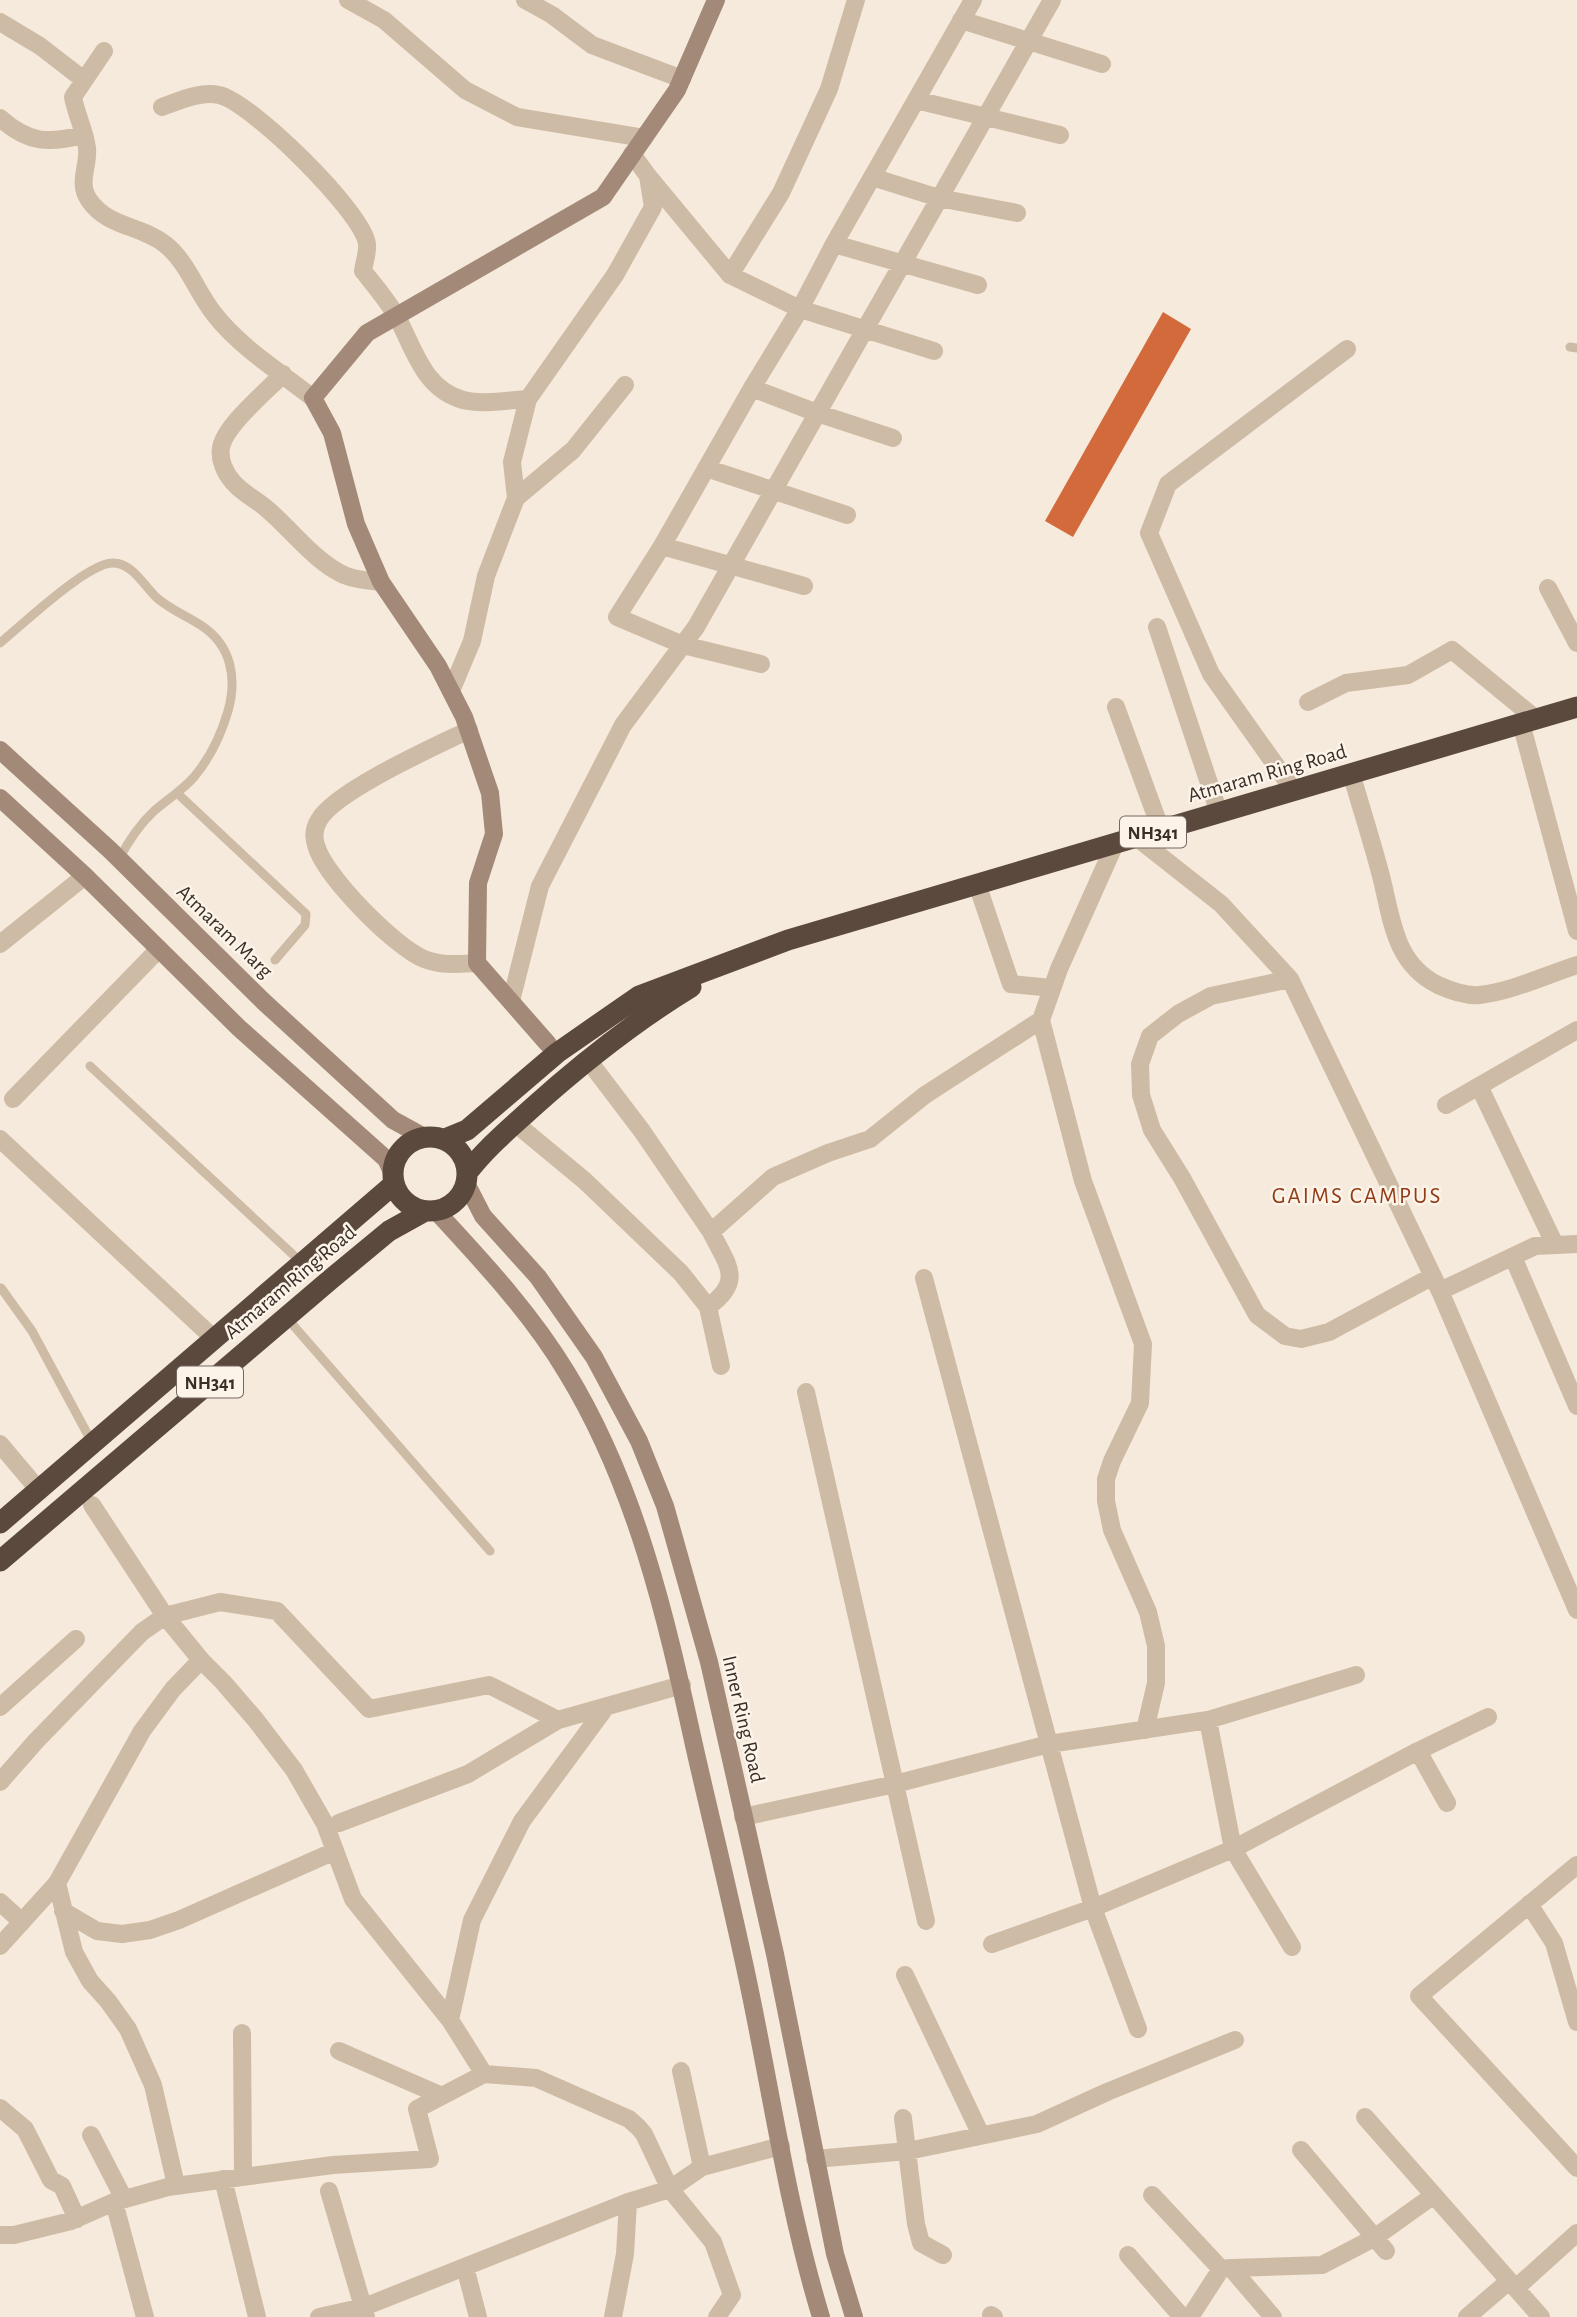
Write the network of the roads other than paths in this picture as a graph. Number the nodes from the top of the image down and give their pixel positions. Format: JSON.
{"nodes":[{"id":1,"x":348,"y":0,"type":"edge"},
{"id":2,"x":526,"y":0,"type":"edge"},
{"id":3,"x":716,"y":0,"type":"edge"},
{"id":4,"x":856,"y":0,"type":"edge"},
{"id":5,"x":972,"y":0,"type":"edge"},
{"id":6,"x":1052,"y":0,"type":"edge"},
{"id":7,"x":961,"y":20,"type":"junction"},
{"id":8,"x":0,"y":22,"type":"edge"},
{"id":9,"x":1028,"y":41,"type":"junction"},
{"id":10,"x":104,"y":51,"type":"dead end"},
{"id":11,"x":1102,"y":64,"type":"dead end"},
{"id":12,"x":682,"y":79,"type":"junction"},
{"id":13,"x":84,"y":80,"type":"junction"},
{"id":14,"x":916,"y":100,"type":"junction"},
{"id":15,"x":162,"y":107,"type":"dead end"},
{"id":16,"x":0,"y":118,"type":"edge"},
{"id":17,"x":985,"y":118,"type":"junction"},
{"id":18,"x":83,"y":135,"type":"junction"},
{"id":19,"x":1060,"y":135,"type":"dead end"},
{"id":20,"x":644,"y":138,"type":"junction"},
{"id":21,"x":632,"y":154,"type":"junction"},
{"id":22,"x":648,"y":176,"type":"junction"},
{"id":23,"x":872,"y":177,"type":"junction"},
{"id":24,"x":939,"y":198,"type":"junction"},
{"id":25,"x":1017,"y":213,"type":"dead end"},
{"id":26,"x":834,"y":244,"type":"junction"},
{"id":27,"x":903,"y":262,"type":"junction"},
{"id":28,"x":730,"y":275,"type":"junction"},
{"id":29,"x":978,"y":285,"type":"dead end"},
{"id":30,"x":800,"y":309,"type":"junction"},
{"id":31,"x":397,"y":316,"type":"junction"},
{"id":32,"x":865,"y":329,"type":"junction"},
{"id":33,"x":1347,"y":349,"type":"dead end"},
{"id":34,"x":934,"y":351,"type":"dead end"},
{"id":35,"x":282,"y":374,"type":"junction"},
{"id":36,"x":625,"y":385,"type":"dead end"},
{"id":37,"x":752,"y":387,"type":"junction"},
{"id":38,"x":313,"y":398,"type":"junction"},
{"id":39,"x":528,"y":399,"type":"junction"},
{"id":40,"x":817,"y":413,"type":"junction"},
{"id":41,"x":893,"y":438,"type":"dead end"},
{"id":42,"x":706,"y":468,"type":"junction"},
{"id":43,"x":774,"y":489,"type":"junction"},
{"id":44,"x":516,"y":498,"type":"junction"},
{"id":45,"x":847,"y":515,"type":"dead end"},
{"id":46,"x":662,"y":546,"type":"junction"},
{"id":47,"x":732,"y":565,"type":"junction"},
{"id":48,"x":381,"y":582,"type":"junction"},
{"id":49,"x":804,"y":586,"type":"dead end"},
{"id":50,"x":1548,"y":589,"type":"dead end"},
{"id":51,"x":1157,"y":627,"type":"dead end"},
{"id":52,"x":0,"y":643,"type":"edge"},
{"id":53,"x":1577,"y":643,"type":"edge"},
{"id":54,"x":683,"y":645,"type":"junction"},
{"id":55,"x":761,"y":664,"type":"dead end"},
{"id":56,"x":451,"y":691,"type":"junction"},
{"id":57,"x":1308,"y":702,"type":"dead end"},
{"id":58,"x":1577,"y":706,"type":"edge"},
{"id":59,"x":1116,"y":707,"type":"dead end"},
{"id":60,"x":1528,"y":721,"type":"junction"},
{"id":61,"x":469,"y":730,"type":"junction"},
{"id":62,"x":0,"y":750,"type":"edge"},
{"id":63,"x":1354,"y":783,"type":"dead end"},
{"id":64,"x":1294,"y":791,"type":"junction"},
{"id":65,"x":177,"y":793,"type":"junction"},
{"id":66,"x":0,"y":798,"type":"edge"},
{"id":67,"x":1219,"y":813,"type":"junction"},
{"id":68,"x":1161,"y":830,"type":"junction"},
{"id":69,"x":1136,"y":837,"type":"junction"},
{"id":70,"x":1115,"y":844,"type":"junction"},
{"id":71,"x":119,"y":859,"type":"junction"},
{"id":72,"x":85,"y":876,"type":"junction"},
{"id":73,"x":977,"y":884,"type":"junction"},
{"id":74,"x":1577,"y":931,"type":"edge"},
{"id":75,"x":0,"y":944,"type":"edge"},
{"id":76,"x":159,"y":949,"type":"junction"},
{"id":77,"x":275,"y":960,"type":"dead end"},
{"id":78,"x":477,"y":962,"type":"junction"},
{"id":79,"x":731,"y":962,"type":"junction"},
{"id":80,"x":1577,"y":965,"type":"edge"},
{"id":81,"x":1290,"y":979,"type":"junction"},
{"id":82,"x":1052,"y":989,"type":"junction"},
{"id":83,"x":511,"y":1001,"type":"junction"},
{"id":84,"x":1041,"y":1020,"type":"junction"},
{"id":85,"x":1577,"y":1030,"type":"edge"},
{"id":86,"x":548,"y":1044,"type":"dead end"},
{"id":87,"x":588,"y":1060,"type":"junction"},
{"id":88,"x":90,"y":1066,"type":"dead end"},
{"id":89,"x":1479,"y":1086,"type":"junction"},
{"id":90,"x":13,"y":1099,"type":"dead end"},
{"id":91,"x":1446,"y":1105,"type":"dead end"},
{"id":92,"x":515,"y":1123,"type":"junction"},
{"id":93,"x":434,"y":1138,"type":"junction"},
{"id":94,"x":0,"y":1139,"type":"edge"},
{"id":95,"x":467,"y":1178,"type":"junction"},
{"id":96,"x":394,"y":1179,"type":"junction"},
{"id":97,"x":430,"y":1211,"type":"junction"},
{"id":98,"x":711,"y":1232,"type":"junction"},
{"id":99,"x":1577,"y":1244,"type":"edge"},
{"id":100,"x":1555,"y":1245,"type":"junction"},
{"id":101,"x":1513,"y":1257,"type":"junction"},
{"id":102,"x":303,"y":1264,"type":"junction"},
{"id":103,"x":924,"y":1278,"type":"dead end"},
{"id":104,"x":1437,"y":1283,"type":"junction"},
{"id":105,"x":1,"y":1288,"type":"edge"},
{"id":106,"x":708,"y":1307,"type":"junction"},
{"id":107,"x":286,"y":1318,"type":"junction"},
{"id":108,"x":208,"y":1333,"type":"dead end"},
{"id":109,"x":721,"y":1366,"type":"dead end"},
{"id":110,"x":806,"y":1392,"type":"dead end"},
{"id":111,"x":1577,"y":1406,"type":"edge"},
{"id":112,"x":88,"y":1435,"type":"dead end"},
{"id":113,"x":0,"y":1444,"type":"edge"},
{"id":114,"x":32,"y":1482,"type":"dead end"},
{"id":115,"x":92,"y":1505,"type":"dead end"},
{"id":116,"x":0,"y":1523,"type":"edge"},
{"id":117,"x":490,"y":1551,"type":"dead end"},
{"id":118,"x":0,"y":1561,"type":"edge"},
{"id":119,"x":1577,"y":1610,"type":"edge"},
{"id":120,"x":165,"y":1616,"type":"junction"},
{"id":121,"x":76,"y":1639,"type":"dead end"},
{"id":122,"x":201,"y":1660,"type":"junction"},
{"id":123,"x":1356,"y":1675,"type":"dead end"},
{"id":124,"x":682,"y":1685,"type":"junction"},
{"id":125,"x":0,"y":1707,"type":"edge"},
{"id":126,"x":606,"y":1707,"type":"junction"},
{"id":127,"x":1488,"y":1717,"type":"dead end"},
{"id":128,"x":558,"y":1720,"type":"junction"},
{"id":129,"x":1208,"y":1720,"type":"junction"},
{"id":130,"x":1145,"y":1730,"type":"junction"},
{"id":131,"x":1049,"y":1744,"type":"junction"},
{"id":132,"x":1418,"y":1751,"type":"junction"},
{"id":133,"x":0,"y":1782,"type":"edge"},
{"id":134,"x":895,"y":1784,"type":"junction"},
{"id":135,"x":1447,"y":1804,"type":"dead end"},
{"id":136,"x":743,"y":1817,"type":"junction"},
{"id":137,"x":339,"y":1823,"type":"dead end"},
{"id":138,"x":1233,"y":1849,"type":"junction"},
{"id":139,"x":335,"y":1851,"type":"junction"},
{"id":140,"x":1577,"y":1865,"type":"edge"},
{"id":141,"x":57,"y":1883,"type":"junction"},
{"id":142,"x":0,"y":1902,"type":"edge"},
{"id":143,"x":1529,"y":1904,"type":"junction"},
{"id":144,"x":1093,"y":1908,"type":"junction"},
{"id":145,"x":63,"y":1911,"type":"junction"},
{"id":146,"x":926,"y":1921,"type":"dead end"},
{"id":147,"x":22,"y":1922,"type":"junction"},
{"id":148,"x":992,"y":1944,"type":"dead end"},
{"id":149,"x":0,"y":1946,"type":"edge"},
{"id":150,"x":1292,"y":1947,"type":"dead end"},
{"id":151,"x":905,"y":1975,"type":"dead end"},
{"id":152,"x":450,"y":2020,"type":"junction"},
{"id":153,"x":1577,"y":2022,"type":"edge"},
{"id":154,"x":1138,"y":2029,"type":"dead end"},
{"id":155,"x":242,"y":2033,"type":"dead end"},
{"id":156,"x":1235,"y":2040,"type":"dead end"},
{"id":157,"x":339,"y":2051,"type":"dead end"},
{"id":158,"x":681,"y":2071,"type":"dead end"},
{"id":159,"x":484,"y":2074,"type":"junction"},
{"id":160,"x":442,"y":2096,"type":"junction"},
{"id":161,"x":0,"y":2108,"type":"edge"},
{"id":162,"x":1365,"y":2117,"type":"dead end"},
{"id":163,"x":903,"y":2118,"type":"dead end"},
{"id":164,"x":981,"y":2135,"type":"junction"},
{"id":165,"x":90,"y":2136,"type":"dead end"},
{"id":166,"x":781,"y":2146,"type":"junction"},
{"id":167,"x":1301,"y":2150,"type":"dead end"},
{"id":168,"x":908,"y":2151,"type":"junction"},
{"id":169,"x":816,"y":2159,"type":"junction"},
{"id":170,"x":702,"y":2167,"type":"junction"},
{"id":171,"x":1577,"y":2168,"type":"edge"},
{"id":172,"x":243,"y":2176,"type":"junction"},
{"id":173,"x":223,"y":2179,"type":"junction"},
{"id":174,"x":176,"y":2185,"type":"junction"},
{"id":175,"x":670,"y":2189,"type":"junction"},
{"id":176,"x":329,"y":2191,"type":"dead end"},
{"id":177,"x":1152,"y":2195,"type":"dead end"},
{"id":178,"x":1434,"y":2195,"type":"junction"},
{"id":179,"x":119,"y":2200,"type":"junction"},
{"id":180,"x":628,"y":2202,"type":"junction"},
{"id":181,"x":76,"y":2219,"type":"junction"},
{"id":182,"x":1577,"y":2233,"type":"edge"},
{"id":183,"x":0,"y":2235,"type":"edge"},
{"id":184,"x":1380,"y":2244,"type":"junction"},
{"id":185,"x":943,"y":2255,"type":"dead end"},
{"id":186,"x":1128,"y":2255,"type":"dead end"},
{"id":187,"x":465,"y":2267,"type":"junction"},
{"id":188,"x":1226,"y":2268,"type":"junction"},
{"id":189,"x":1512,"y":2284,"type":"junction"},
{"id":190,"x":365,"y":2312,"type":"edge"},
{"id":191,"x":145,"y":2317,"type":"edge"},
{"id":192,"x":257,"y":2317,"type":"edge"},
{"id":193,"x":319,"y":2317,"type":"edge"},
{"id":194,"x":478,"y":2317,"type":"edge"},
{"id":195,"x":613,"y":2317,"type":"edge"},
{"id":196,"x":717,"y":2317,"type":"edge"},
{"id":197,"x":821,"y":2317,"type":"edge"},
{"id":198,"x":854,"y":2317,"type":"edge"},
{"id":199,"x":1182,"y":2317,"type":"edge"},
{"id":200,"x":1189,"y":2317,"type":"edge"},
{"id":201,"x":1273,"y":2317,"type":"edge"},
{"id":202,"x":1466,"y":2317,"type":"edge"},
{"id":203,"x":1541,"y":2317,"type":"edge"}],
"edges":[{"from":1,"to":20,"type":"street"},
{"from":2,"to":12,"type":"street"},
{"from":3,"to":12,"type":"main road"},
{"from":4,"to":28,"type":"street"},
{"from":5,"to":7,"type":"street"},
{"from":6,"to":9,"type":"street"},
{"from":7,"to":9,"type":"street"},
{"from":7,"to":14,"type":"street"},
{"from":8,"to":13,"type":"street"},
{"from":9,"to":11,"type":"street"},
{"from":9,"to":17,"type":"street"},
{"from":10,"to":13,"type":"street"},
{"from":12,"to":20,"type":"main road"},
{"from":13,"to":18,"type":"street"},
{"from":14,"to":17,"type":"street"},
{"from":14,"to":23,"type":"street"},
{"from":15,"to":31,"type":"street"},
{"from":16,"to":18,"type":"street"},
{"from":17,"to":19,"type":"street"},
{"from":17,"to":24,"type":"street"},
{"from":18,"to":35,"type":"street"},
{"from":20,"to":21,"type":"main road"},
{"from":21,"to":22,"type":"street"},
{"from":21,"to":31,"type":"main road"},
{"from":22,"to":28,"type":"street"},
{"from":22,"to":39,"type":"street"},
{"from":23,"to":24,"type":"street"},
{"from":23,"to":26,"type":"street"},
{"from":24,"to":25,"type":"street"},
{"from":24,"to":27,"type":"street"},
{"from":26,"to":27,"type":"street"},
{"from":26,"to":30,"type":"street"},
{"from":27,"to":29,"type":"street"},
{"from":27,"to":32,"type":"street"},
{"from":28,"to":30,"type":"street"},
{"from":30,"to":32,"type":"street"},
{"from":30,"to":37,"type":"street"},
{"from":31,"to":38,"type":"main road"},
{"from":31,"to":39,"type":"street"},
{"from":32,"to":34,"type":"street"},
{"from":32,"to":40,"type":"street"},
{"from":33,"to":64,"type":"street"},
{"from":35,"to":38,"type":"street"},
{"from":35,"to":48,"type":"street"},
{"from":36,"to":44,"type":"street"},
{"from":37,"to":40,"type":"street"},
{"from":37,"to":42,"type":"street"},
{"from":38,"to":48,"type":"main road"},
{"from":39,"to":44,"type":"street"},
{"from":40,"to":41,"type":"street"},
{"from":40,"to":43,"type":"street"},
{"from":42,"to":43,"type":"street"},
{"from":42,"to":46,"type":"street"},
{"from":43,"to":45,"type":"street"},
{"from":43,"to":47,"type":"street"},
{"from":44,"to":56,"type":"street"},
{"from":46,"to":47,"type":"street"},
{"from":46,"to":54,"type":"street"},
{"from":47,"to":49,"type":"street"},
{"from":47,"to":54,"type":"street"},
{"from":48,"to":56,"type":"main road"},
{"from":50,"to":53,"type":"street"},
{"from":51,"to":67,"type":"street"},
{"from":52,"to":65,"type":"lane"},
{"from":54,"to":55,"type":"street"},
{"from":54,"to":83,"type":"street"},
{"from":56,"to":61,"type":"main road"},
{"from":57,"to":60,"type":"street"},
{"from":58,"to":60,"type":"highway","name":"Atmaram Ring Road","number":"NH341"},
{"from":59,"to":68,"type":"street"},
{"from":60,"to":64,"type":"highway","name":"Atmaram Ring Road","number":"NH341"},
{"from":60,"to":74,"type":"street"},
{"from":61,"to":78,"type":"main road"},
{"from":61,"to":78,"type":"street"},
{"from":62,"to":71,"type":"main road","name":"Atmaram Marg"},
{"from":63,"to":80,"type":"street"},
{"from":64,"to":67,"type":"highway","name":"Atmaram Ring Road","number":"NH341"},
{"from":65,"to":71,"type":"lane"},
{"from":65,"to":77,"type":"lane"},
{"from":66,"to":72,"type":"main road"},
{"from":67,"to":68,"type":"highway","name":"Atmaram Ring Road","number":"NH341"},
{"from":68,"to":69,"type":"highway","name":"Atmaram Ring Road","number":"NH341"},
{"from":69,"to":70,"type":"highway","name":"Atmaram Ring Road","number":"NH341"},
{"from":69,"to":81,"type":"street"},
{"from":70,"to":73,"type":"highway","name":"Atmaram Ring Road","number":"NH341"},
{"from":70,"to":82,"type":"street"},
{"from":71,"to":93,"type":"main road","name":"Atmaram Marg"},
{"from":72,"to":75,"type":"street"},
{"from":72,"to":76,"type":"main road"},
{"from":73,"to":79,"type":"highway","name":"Atmaram Ring Road","number":"NH341"},
{"from":73,"to":82,"type":"street"},
{"from":76,"to":90,"type":"street"},
{"from":76,"to":96,"type":"main road"},
{"from":78,"to":83,"type":"main road"},
{"from":79,"to":87,"type":"highway","name":"Atmaram Ring Road","number":"NH341"},
{"from":79,"to":93,"type":"highway","name":"Atmaram Ring Road","number":"NH341"},
{"from":81,"to":104,"type":"street"},
{"from":81,"to":104,"type":"street"},
{"from":82,"to":84,"type":"street"},
{"from":83,"to":86,"type":"main road"},
{"from":84,"to":98,"type":"street"},
{"from":84,"to":130,"type":"street"},
{"from":85,"to":89,"type":"street"},
{"from":87,"to":92,"type":"highway","name":"Atmaram Ring Road","number":"NH341"},
{"from":87,"to":98,"type":"street"},
{"from":88,"to":102,"type":"lane"},
{"from":89,"to":91,"type":"street"},
{"from":89,"to":100,"type":"street"},
{"from":92,"to":95,"type":"highway","name":"Atmaram Ring Road","number":"NH341"},
{"from":92,"to":106,"type":"street"},
{"from":93,"to":95,"type":"highway"},
{"from":93,"to":96,"type":"highway","number":"NH341"},
{"from":94,"to":108,"type":"street"},
{"from":95,"to":97,"type":"highway","number":"NH341"},
{"from":95,"to":136,"type":"main road","name":"Inner Ring Road"},
{"from":96,"to":97,"type":"highway"},
{"from":96,"to":102,"type":"highway","name":"Atmaram Ring Road","number":"NH341"},
{"from":97,"to":107,"type":"highway","name":"Atmaram Ring Road","number":"NH341"},
{"from":97,"to":124,"type":"main road"},
{"from":98,"to":106,"type":"street"},
{"from":99,"to":100,"type":"street"},
{"from":100,"to":101,"type":"street"},
{"from":101,"to":104,"type":"street"},
{"from":101,"to":111,"type":"street"},
{"from":102,"to":116,"type":"highway","name":"Atmaram Ring Road","number":"NH341"},
{"from":103,"to":131,"type":"street"},
{"from":104,"to":119,"type":"street"},
{"from":105,"to":112,"type":"lane"},
{"from":106,"to":109,"type":"street"},
{"from":107,"to":117,"type":"lane"},
{"from":107,"to":118,"type":"highway","name":"Atmaram Ring Road","number":"NH341"},
{"from":110,"to":134,"type":"street"},
{"from":113,"to":114,"type":"street"},
{"from":115,"to":120,"type":"street"},
{"from":120,"to":122,"type":"street"},
{"from":120,"to":128,"type":"street"},
{"from":120,"to":133,"type":"street"},
{"from":121,"to":125,"type":"street"},
{"from":122,"to":139,"type":"street"},
{"from":122,"to":141,"type":"street"},
{"from":123,"to":129,"type":"street"},
{"from":124,"to":126,"type":"street"},
{"from":124,"to":166,"type":"main road"},
{"from":126,"to":128,"type":"street"},
{"from":126,"to":152,"type":"street"},
{"from":127,"to":132,"type":"street"},
{"from":128,"to":137,"type":"street"},
{"from":129,"to":130,"type":"street"},
{"from":129,"to":138,"type":"street"},
{"from":130,"to":131,"type":"street"},
{"from":131,"to":134,"type":"street"},
{"from":131,"to":144,"type":"street"},
{"from":132,"to":135,"type":"street"},
{"from":132,"to":138,"type":"street"},
{"from":134,"to":136,"type":"street"},
{"from":134,"to":146,"type":"street"},
{"from":136,"to":169,"type":"main road","name":"Inner Ring Road"},
{"from":138,"to":144,"type":"street"},
{"from":138,"to":150,"type":"street"},
{"from":139,"to":145,"type":"street"},
{"from":139,"to":152,"type":"street"},
{"from":140,"to":143,"type":"street"},
{"from":141,"to":145,"type":"street"},
{"from":141,"to":147,"type":"street"},
{"from":142,"to":147,"type":"street"},
{"from":143,"to":153,"type":"street"},
{"from":143,"to":171,"type":"street"},
{"from":144,"to":148,"type":"street"},
{"from":144,"to":154,"type":"street"},
{"from":145,"to":174,"type":"street"},
{"from":147,"to":149,"type":"street"},
{"from":151,"to":164,"type":"street"},
{"from":152,"to":159,"type":"street"},
{"from":155,"to":172,"type":"street"},
{"from":156,"to":164,"type":"street"},
{"from":157,"to":160,"type":"street"},
{"from":158,"to":170,"type":"street"},
{"from":159,"to":160,"type":"street"},
{"from":159,"to":175,"type":"street"},
{"from":160,"to":172,"type":"street"},
{"from":161,"to":181,"type":"street"},
{"from":162,"to":178,"type":"street"},
{"from":163,"to":168,"type":"street"},
{"from":164,"to":168,"type":"street"},
{"from":165,"to":179,"type":"street"},
{"from":166,"to":170,"type":"street"},
{"from":166,"to":197,"type":"main road"},
{"from":167,"to":184,"type":"street"},
{"from":168,"to":169,"type":"street"},
{"from":168,"to":185,"type":"street"},
{"from":169,"to":198,"type":"main road","name":"Inner Ring Road"},
{"from":170,"to":175,"type":"street"},
{"from":172,"to":173,"type":"street"},
{"from":173,"to":174,"type":"street"},
{"from":173,"to":192,"type":"street"},
{"from":174,"to":179,"type":"street"},
{"from":175,"to":180,"type":"street"},
{"from":175,"to":196,"type":"street"},
{"from":176,"to":190,"type":"street"},
{"from":177,"to":188,"type":"street"},
{"from":178,"to":184,"type":"street"},
{"from":178,"to":189,"type":"street"},
{"from":179,"to":181,"type":"street"},
{"from":179,"to":191,"type":"street"},
{"from":180,"to":187,"type":"street"},
{"from":180,"to":195,"type":"street"},
{"from":181,"to":183,"type":"street"},
{"from":182,"to":189,"type":"street"},
{"from":184,"to":188,"type":"street"},
{"from":186,"to":199,"type":"street"},
{"from":187,"to":190,"type":"street"},
{"from":187,"to":194,"type":"street"},
{"from":188,"to":200,"type":"street"},
{"from":188,"to":201,"type":"street"},
{"from":189,"to":202,"type":"street"},
{"from":189,"to":203,"type":"street"},
{"from":190,"to":193,"type":"street"}]}
